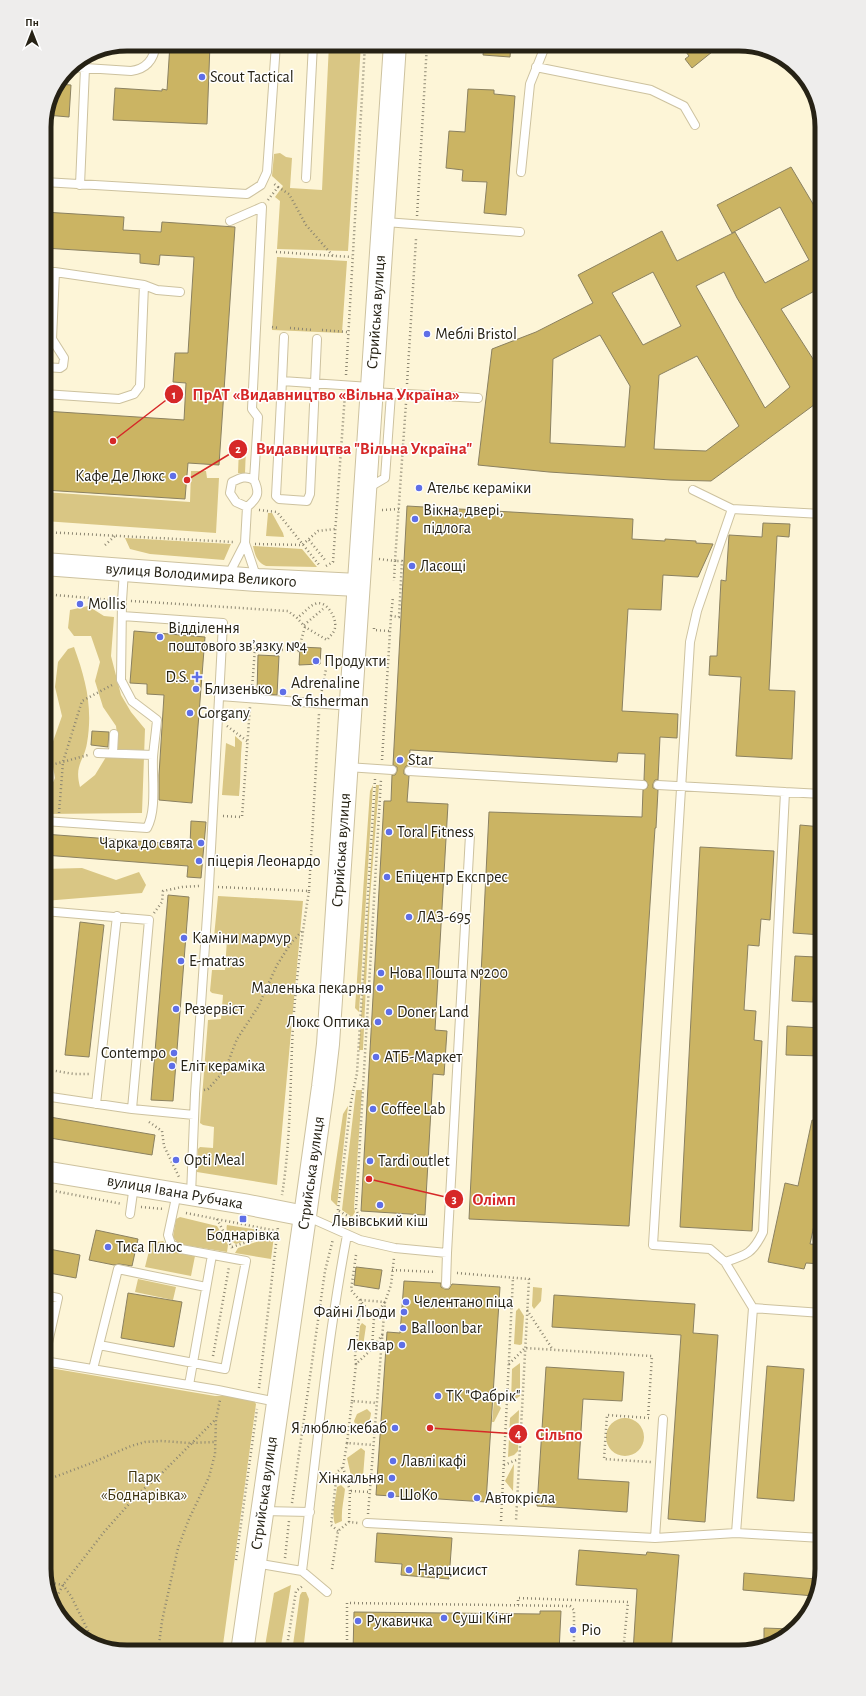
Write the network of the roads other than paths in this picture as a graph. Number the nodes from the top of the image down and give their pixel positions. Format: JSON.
{"nodes":[{"id":1,"x":154,"y":51,"type":"edge"},
{"id":2,"x":276,"y":51,"type":"edge"},
{"id":3,"x":313,"y":51,"type":"edge"},
{"id":4,"x":395,"y":51,"type":"edge"},
{"id":5,"x":543,"y":51,"type":"edge"},
{"id":6,"x":536,"y":67,"type":"junction"},
{"id":7,"x":80,"y":68,"type":"edge"},
{"id":8,"x":85,"y":68,"type":"junction"},
{"id":9,"x":695,"y":125,"type":"dead end"},
{"id":10,"x":521,"y":172,"type":"dead end"},
{"id":11,"x":306,"y":178,"type":"dead end"},
{"id":12,"x":51,"y":183,"type":"edge"},
{"id":13,"x":80,"y":185,"type":"junction"},
{"id":14,"x":230,"y":221,"type":"dead end"},
{"id":15,"x":382,"y":222,"type":"junction"},
{"id":16,"x":520,"y":232,"type":"dead end"},
{"id":17,"x":51,"y":272,"type":"edge"},
{"id":18,"x":55,"y":272,"type":"junction"},
{"id":19,"x":144,"y":285,"type":"junction"},
{"id":20,"x":180,"y":292,"type":"dead end"},
{"id":21,"x":51,"y":310,"type":"edge"},
{"id":22,"x":284,"y":337,"type":"dead end"},
{"id":23,"x":317,"y":339,"type":"dead end"},
{"id":24,"x":51,"y":343,"type":"edge"},
{"id":25,"x":51,"y":367,"type":"edge"},
{"id":26,"x":282,"y":382,"type":"junction"},
{"id":27,"x":315,"y":384,"type":"junction"},
{"id":28,"x":377,"y":391,"type":"junction"},
{"id":29,"x":51,"y":394,"type":"edge"},
{"id":30,"x":478,"y":398,"type":"dead end"},
{"id":31,"x":254,"y":480,"type":"junction"},
{"id":32,"x":693,"y":490,"type":"dead end"},
{"id":33,"x":247,"y":507,"type":"junction"},
{"id":34,"x":732,"y":509,"type":"junction"},
{"id":35,"x":815,"y":514,"type":"edge"},
{"id":36,"x":244,"y":543,"type":"junction"},
{"id":37,"x":51,"y":565,"type":"edge"},
{"id":38,"x":124,"y":570,"type":"junction"},
{"id":39,"x":227,"y":578,"type":"junction"},
{"id":40,"x":258,"y":580,"type":"junction"},
{"id":41,"x":358,"y":586,"type":"junction"},
{"id":42,"x":122,"y":616,"type":"junction"},
{"id":43,"x":220,"y":696,"type":"junction"},
{"id":44,"x":351,"y":706,"type":"junction"},
{"id":45,"x":114,"y":734,"type":"dead end"},
{"id":46,"x":98,"y":753,"type":"road end"},
{"id":47,"x":113,"y":753,"type":"junction"},
{"id":48,"x":153,"y":755,"type":"junction"},
{"id":49,"x":347,"y":767,"type":"junction"},
{"id":50,"x":392,"y":770,"type":"dead end"},
{"id":51,"x":409,"y":771,"type":"dead end"},
{"id":52,"x":643,"y":785,"type":"dead end"},
{"id":53,"x":658,"y":786,"type":"dead end"},
{"id":54,"x":681,"y":787,"type":"junction"},
{"id":55,"x":785,"y":792,"type":"junction"},
{"id":56,"x":815,"y":794,"type":"edge"},
{"id":57,"x":51,"y":822,"type":"edge"},
{"id":58,"x":470,"y":835,"type":"dead end"},
{"id":59,"x":51,"y":911,"type":"edge"},
{"id":60,"x":118,"y":916,"type":"junction"},
{"id":61,"x":51,"y":1097,"type":"edge"},
{"id":62,"x":96,"y":1104,"type":"junction"},
{"id":63,"x":132,"y":1109,"type":"junction"},
{"id":64,"x":194,"y":1115,"type":"junction"},
{"id":65,"x":51,"y":1171,"type":"edge"},
{"id":66,"x":134,"y":1186,"type":"junction"},
{"id":67,"x":180,"y":1198,"type":"junction"},
{"id":68,"x":131,"y":1210,"type":"road end"},
{"id":69,"x":305,"y":1216,"type":"junction"},
{"id":70,"x":347,"y":1235,"type":"junction"},
{"id":71,"x":447,"y":1253,"type":"junction"},
{"id":72,"x":212,"y":1255,"type":"junction"},
{"id":73,"x":725,"y":1262,"type":"junction"},
{"id":74,"x":446,"y":1284,"type":"dead end"},
{"id":75,"x":206,"y":1288,"type":"junction"},
{"id":76,"x":51,"y":1296,"type":"edge"},
{"id":77,"x":753,"y":1308,"type":"junction"},
{"id":78,"x":815,"y":1312,"type":"edge"},
{"id":79,"x":51,"y":1330,"type":"edge"},
{"id":80,"x":99,"y":1345,"type":"junction"},
{"id":81,"x":51,"y":1362,"type":"edge"},
{"id":82,"x":192,"y":1363,"type":"junction"},
{"id":83,"x":93,"y":1369,"type":"junction"},
{"id":84,"x":189,"y":1385,"type":"junction"},
{"id":85,"x":268,"y":1400,"type":"junction"},
{"id":86,"x":663,"y":1419,"type":"road end"},
{"id":87,"x":261,"y":1511,"type":"junction"},
{"id":88,"x":310,"y":1512,"type":"junction"},
{"id":89,"x":367,"y":1523,"type":"road end"},
{"id":90,"x":736,"y":1533,"type":"junction"},
{"id":91,"x":655,"y":1538,"type":"junction"},
{"id":92,"x":815,"y":1538,"type":"edge"},
{"id":93,"x":245,"y":1564,"type":"junction"},
{"id":94,"x":302,"y":1571,"type":"junction"},
{"id":95,"x":327,"y":1592,"type":"dead end"},
{"id":96,"x":242,"y":1645,"type":"edge"}],
"edges":[{"from":1,"to":8,"type":"lane"},
{"from":2,"to":13,"type":"lane"},
{"from":3,"to":11,"type":"lane"},
{"from":4,"to":15,"type":"main road","name":"Стрийська вулиця"},
{"from":5,"to":6,"type":"lane"},
{"from":6,"to":9,"type":"lane"},
{"from":6,"to":10,"type":"lane"},
{"from":7,"to":8,"type":"lane"},
{"from":8,"to":13,"type":"lane"},
{"from":12,"to":13,"type":"lane"},
{"from":14,"to":31,"type":"lane"},
{"from":15,"to":16,"type":"lane"},
{"from":15,"to":28,"type":"main road","name":"Стрийська вулиця"},
{"from":17,"to":18,"type":"lane"},
{"from":18,"to":19,"type":"lane"},
{"from":18,"to":21,"type":"lane"},
{"from":19,"to":20,"type":"lane"},
{"from":19,"to":29,"type":"lane"},
{"from":22,"to":26,"type":"lane"},
{"from":23,"to":27,"type":"lane"},
{"from":24,"to":25,"type":"lane"},
{"from":26,"to":27,"type":"lane"},
{"from":26,"to":27,"type":"lane"},
{"from":27,"to":28,"type":"lane"},
{"from":28,"to":30,"type":"lane"},
{"from":28,"to":41,"type":"main road","name":"Стрийська вулиця"},
{"from":31,"to":33,"type":"lane"},
{"from":31,"to":33,"type":"lane"},
{"from":32,"to":34,"type":"lane"},
{"from":33,"to":36,"type":"lane"},
{"from":34,"to":35,"type":"lane"},
{"from":34,"to":54,"type":"lane"},
{"from":36,"to":39,"type":"lane"},
{"from":36,"to":40,"type":"lane"},
{"from":37,"to":38,"type":"main road","name":"вулиця Володимира Великого"},
{"from":38,"to":39,"type":"main road","name":"вулиця Володимира Великого"},
{"from":38,"to":42,"type":"lane"},
{"from":39,"to":40,"type":"main road","name":"вулиця Володимира Великого"},
{"from":40,"to":41,"type":"main road","name":"вулиця Володимира Великого"},
{"from":41,"to":44,"type":"main road","name":"Стрийська вулиця"},
{"from":42,"to":43,"type":"lane"},
{"from":42,"to":48,"type":"lane"},
{"from":43,"to":44,"type":"lane"},
{"from":43,"to":64,"type":"lane"},
{"from":44,"to":49,"type":"main road","name":"Стрийська вулиця"},
{"from":45,"to":47,"type":"lane"},
{"from":46,"to":47,"type":"lane"},
{"from":47,"to":48,"type":"lane"},
{"from":48,"to":57,"type":"lane"},
{"from":49,"to":50,"type":"lane"},
{"from":49,"to":69,"type":"main road","name":"Стрийська вулиця"},
{"from":51,"to":52,"type":"lane"},
{"from":53,"to":54,"type":"lane"},
{"from":54,"to":55,"type":"lane"},
{"from":54,"to":73,"type":"lane"},
{"from":55,"to":56,"type":"lane"},
{"from":55,"to":73,"type":"lane"},
{"from":58,"to":71,"type":"lane"},
{"from":59,"to":60,"type":"lane"},
{"from":60,"to":62,"type":"lane"},
{"from":60,"to":63,"type":"lane"},
{"from":61,"to":62,"type":"lane"},
{"from":62,"to":63,"type":"lane"},
{"from":63,"to":64,"type":"lane"},
{"from":64,"to":67,"type":"lane"},
{"from":65,"to":66,"type":"street","name":"вулиця Івана Рубчака"},
{"from":66,"to":67,"type":"street","name":"вулиця Івана Рубчака"},
{"from":66,"to":68,"type":"lane"},
{"from":67,"to":69,"type":"street","name":"вулиця Івана Рубчака"},
{"from":67,"to":72,"type":"lane"},
{"from":69,"to":70,"type":"lane"},
{"from":69,"to":85,"type":"main road","name":"Стрийська вулиця"},
{"from":70,"to":71,"type":"lane"},
{"from":70,"to":88,"type":"lane"},
{"from":71,"to":74,"type":"lane"},
{"from":72,"to":75,"type":"lane"},
{"from":72,"to":82,"type":"lane"},
{"from":73,"to":77,"type":"lane"},
{"from":75,"to":80,"type":"lane"},
{"from":75,"to":82,"type":"lane"},
{"from":76,"to":79,"type":"lane"},
{"from":77,"to":78,"type":"lane"},
{"from":77,"to":90,"type":"lane"},
{"from":80,"to":82,"type":"lane"},
{"from":80,"to":83,"type":"lane"},
{"from":81,"to":83,"type":"lane"},
{"from":82,"to":84,"type":"lane"},
{"from":83,"to":84,"type":"lane"},
{"from":84,"to":85,"type":"lane"},
{"from":85,"to":87,"type":"main road","name":"Стрийська вулиця"},
{"from":86,"to":91,"type":"lane"},
{"from":87,"to":88,"type":"lane"},
{"from":87,"to":93,"type":"main road","name":"Стрийська вулиця"},
{"from":88,"to":94,"type":"lane"},
{"from":89,"to":91,"type":"lane"},
{"from":90,"to":91,"type":"lane"},
{"from":90,"to":92,"type":"lane"},
{"from":93,"to":94,"type":"lane"},
{"from":93,"to":96,"type":"main road","name":"Стрийська вулиця"},
{"from":94,"to":95,"type":"lane"}]}
